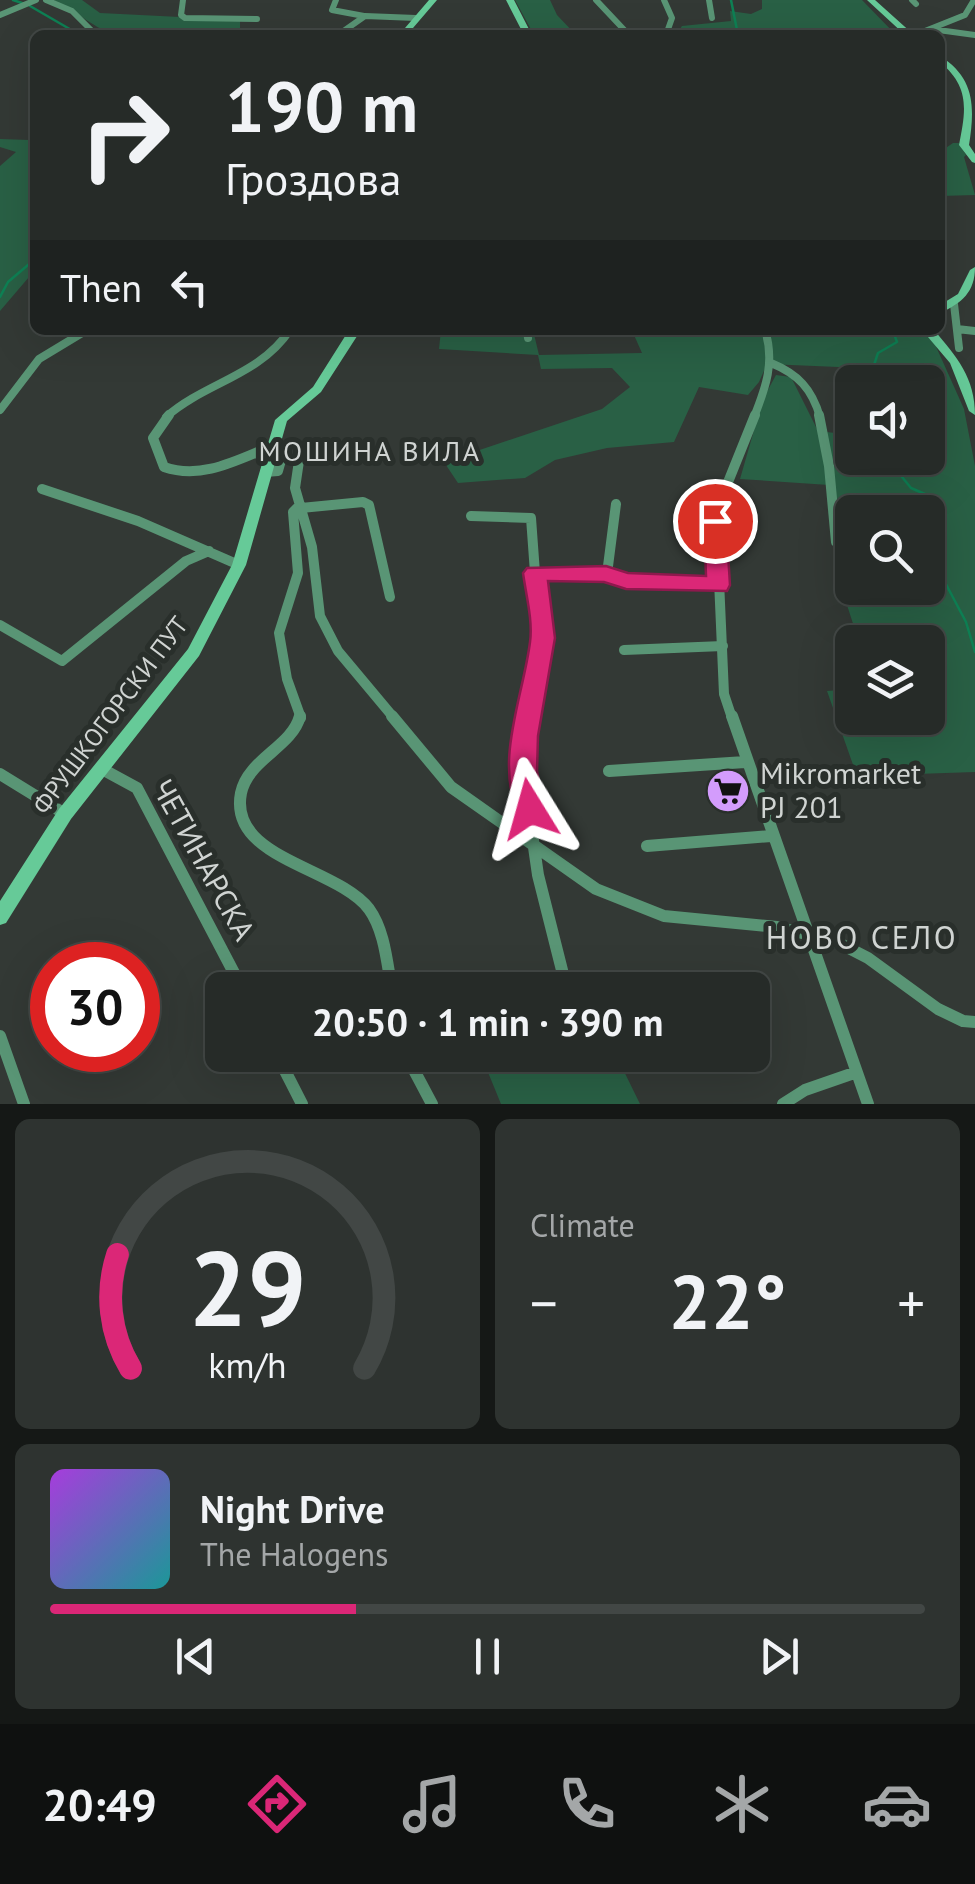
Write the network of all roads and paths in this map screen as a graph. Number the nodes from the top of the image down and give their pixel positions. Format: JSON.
{"nodes":[{"id":1,"x":46,"y":0,"type":"edge"},
{"id":2,"x":183,"y":0,"type":"edge"},
{"id":3,"x":336,"y":0,"type":"edge"},
{"id":4,"x":433,"y":0,"type":"edge"},
{"id":5,"x":510,"y":0,"type":"edge"},
{"id":6,"x":596,"y":0,"type":"edge"},
{"id":7,"x":664,"y":0,"type":"edge"},
{"id":8,"x":709,"y":0,"type":"edge"},
{"id":9,"x":871,"y":0,"type":"edge"},
{"id":10,"x":974,"y":0,"type":"edge"},
{"id":11,"x":32,"y":4,"type":"edge"},
{"id":12,"x":0,"y":15,"type":"edge"},
{"id":13,"x":365,"y":16,"type":"junction"},
{"id":14,"x":416,"y":18,"type":"junction"},
{"id":15,"x":712,"y":18,"type":"dead end"},
{"id":16,"x":257,"y":19,"type":"dead end"},
{"id":17,"x":902,"y":28,"type":"junction"},
{"id":18,"x":96,"y":30,"type":"edge"},
{"id":19,"x":345,"y":30,"type":"edge"},
{"id":20,"x":406,"y":30,"type":"edge"},
{"id":21,"x":525,"y":30,"type":"edge"},
{"id":22,"x":624,"y":30,"type":"edge"},
{"id":23,"x":668,"y":30,"type":"edge"},
{"id":24,"x":905,"y":30,"type":"edge"},
{"id":25,"x":929,"y":30,"type":"joint"},
{"id":26,"x":945,"y":32,"type":"edge"},
{"id":27,"x":975,"y":35,"type":"edge"},
{"id":28,"x":945,"y":63,"type":"edge"},
{"id":29,"x":975,"y":160,"type":"edge"},
{"id":30,"x":975,"y":270,"type":"edge"},
{"id":31,"x":970,"y":289,"type":"edge"},
{"id":32,"x":954,"y":304,"type":"junction"},
{"id":33,"x":945,"y":308,"type":"edge"},
{"id":34,"x":958,"y":329,"type":"junction"},
{"id":35,"x":975,"y":331,"type":"edge"},
{"id":36,"x":78,"y":335,"type":"edge"},
{"id":37,"x":287,"y":335,"type":"edge"},
{"id":38,"x":353,"y":335,"type":"edge"},
{"id":39,"x":766,"y":335,"type":"edge"},
{"id":40,"x":932,"y":335,"type":"edge"},
{"id":41,"x":959,"y":348,"type":"dead end"},
{"id":42,"x":770,"y":363,"type":"junction"},
{"id":43,"x":0,"y":410,"type":"edge"},
{"id":44,"x":975,"y":411,"type":"edge"},
{"id":45,"x":275,"y":453,"type":"junction"},
{"id":46,"x":42,"y":489,"type":"dead end"},
{"id":47,"x":616,"y":504,"type":"dead end"},
{"id":48,"x":300,"y":506,"type":"junction"},
{"id":49,"x":471,"y":516,"type":"dead end"},
{"id":50,"x":835,"y":534,"type":"edge"},
{"id":51,"x":208,"y":551,"type":"junction"},
{"id":52,"x":240,"y":566,"type":"junction"},
{"id":53,"x":535,"y":573,"type":"junction"},
{"id":54,"x":606,"y":574,"type":"junction"},
{"id":55,"x":718,"y":585,"type":"junction"},
{"id":56,"x":390,"y":597,"type":"dead end"},
{"id":57,"x":0,"y":626,"type":"edge"},
{"id":58,"x":722,"y":646,"type":"junction"},
{"id":59,"x":624,"y":650,"type":"dead end"},
{"id":60,"x":744,"y":762,"type":"junction"},
{"id":61,"x":102,"y":769,"type":"junction"},
{"id":62,"x":609,"y":771,"type":"dead end"},
{"id":63,"x":0,"y":774,"type":"edge"},
{"id":64,"x":65,"y":814,"type":"junction"},
{"id":65,"x":771,"y":836,"type":"junction"},
{"id":66,"x":647,"y":846,"type":"dead end"},
{"id":67,"x":538,"y":848,"type":"junction"},
{"id":68,"x":0,"y":917,"type":"edge"},
{"id":69,"x":806,"y":932,"type":"junction"},
{"id":70,"x":233,"y":972,"type":"edge"},
{"id":71,"x":389,"y":972,"type":"edge"},
{"id":72,"x":562,"y":972,"type":"edge"},
{"id":73,"x":975,"y":1022,"type":"edge"},
{"id":74,"x":0,"y":1036,"type":"edge"},
{"id":75,"x":285,"y":1072,"type":"edge"},
{"id":76,"x":415,"y":1072,"type":"edge"},
{"id":77,"x":854,"y":1072,"type":"junction"},
{"id":78,"x":24,"y":1104,"type":"edge"},
{"id":79,"x":302,"y":1104,"type":"edge"},
{"id":80,"x":432,"y":1104,"type":"edge"},
{"id":81,"x":783,"y":1104,"type":"edge"},
{"id":82,"x":868,"y":1104,"type":"edge"}],
"edges":[{"from":1,"to":18,"type":"street"},
{"from":2,"to":16,"type":"street"},
{"from":3,"to":13,"type":"street"},
{"from":4,"to":14,"type":"street"},
{"from":5,"to":21,"type":"street"},
{"from":6,"to":22,"type":"street"},
{"from":7,"to":23,"type":"street"},
{"from":8,"to":15,"type":"street"},
{"from":9,"to":17,"type":"street"},
{"from":10,"to":25,"type":"street"},
{"from":11,"to":12,"type":"street"},
{"from":13,"to":14,"type":"street"},
{"from":13,"to":19,"type":"street"},
{"from":14,"to":20,"type":"street"},
{"from":17,"to":24,"type":"street"},
{"from":17,"to":25,"type":"street"},
{"from":26,"to":27,"type":"street"},
{"from":28,"to":29,"type":"street"},
{"from":30,"to":31,"type":"street"},
{"from":31,"to":32,"type":"street"},
{"from":32,"to":33,"type":"street"},
{"from":32,"to":34,"type":"street"},
{"from":34,"to":35,"type":"street"},
{"from":34,"to":41,"type":"street"},
{"from":36,"to":43,"type":"street"},
{"from":37,"to":45,"type":"street"},
{"from":38,"to":45,"type":"street","name":"ФРУШКОГОРСКИ ПУТ"},
{"from":39,"to":42,"type":"street"},
{"from":40,"to":44,"type":"street"},
{"from":42,"to":50,"type":"street"},
{"from":42,"to":55,"type":"street"},
{"from":45,"to":48,"type":"street"},
{"from":45,"to":52,"type":"street","name":"ФРУШКОГОРСКИ ПУТ"},
{"from":46,"to":51,"type":"street"},
{"from":47,"to":54,"type":"street"},
{"from":48,"to":56,"type":"street"},
{"from":48,"to":67,"type":"street"},
{"from":48,"to":71,"type":"street"},
{"from":49,"to":53,"type":"street"},
{"from":51,"to":52,"type":"street"},
{"from":51,"to":57,"type":"street"},
{"from":52,"to":61,"type":"street","name":"ФРУШКОГОРСКИ ПУТ"},
{"from":53,"to":54,"type":"street"},
{"from":53,"to":67,"type":"street"},
{"from":54,"to":55,"type":"street"},
{"from":55,"to":58,"type":"street"},
{"from":58,"to":59,"type":"street"},
{"from":58,"to":60,"type":"street"},
{"from":60,"to":62,"type":"street"},
{"from":60,"to":65,"type":"street"},
{"from":61,"to":64,"type":"street","name":"ФРУШКОГОРСКИ ПУТ"},
{"from":61,"to":70,"type":"street","name":"ЧЕТИНАРСКА"},
{"from":63,"to":64,"type":"street"},
{"from":64,"to":68,"type":"street","name":"ФРУШКОГОРСКИ ПУТ"},
{"from":65,"to":66,"type":"street"},
{"from":65,"to":69,"type":"street"},
{"from":67,"to":69,"type":"street"},
{"from":67,"to":72,"type":"street"},
{"from":69,"to":73,"type":"street"},
{"from":69,"to":77,"type":"street"},
{"from":74,"to":78,"type":"street"},
{"from":75,"to":79,"type":"street"},
{"from":76,"to":80,"type":"street"},
{"from":77,"to":81,"type":"street"},
{"from":77,"to":82,"type":"street"}]}
